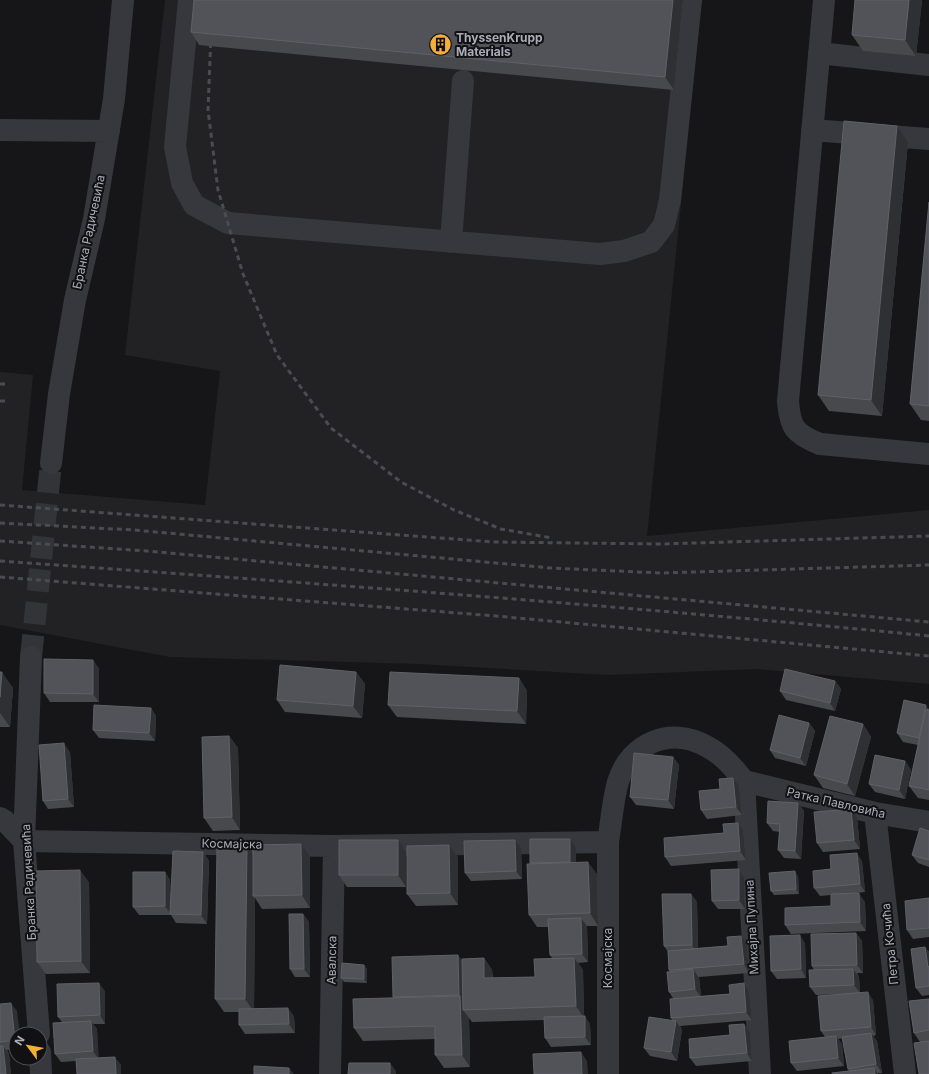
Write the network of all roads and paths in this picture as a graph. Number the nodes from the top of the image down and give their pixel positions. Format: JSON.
{"nodes":[{"id":1,"x":123,"y":0,"type":"edge"},
{"id":2,"x":189,"y":0,"type":"edge"},
{"id":3,"x":691,"y":0,"type":"edge"},
{"id":4,"x":824,"y":0,"type":"edge"},
{"id":5,"x":819,"y":52,"type":"junction"},
{"id":6,"x":929,"y":65,"type":"edge"},
{"id":7,"x":463,"y":81,"type":"dead end"},
{"id":8,"x":0,"y":130,"type":"edge"},
{"id":9,"x":812,"y":130,"type":"junction"},
{"id":10,"x":109,"y":131,"type":"junction"},
{"id":11,"x":929,"y":140,"type":"edge"},
{"id":12,"x":451,"y":242,"type":"junction"},
{"id":13,"x":929,"y":454,"type":"edge"},
{"id":14,"x":51,"y":463,"type":"tunnel mouth"},
{"id":15,"x":32,"y":657,"type":"tunnel mouth"},
{"id":16,"x":744,"y":781,"type":"junction"},
{"id":17,"x":875,"y":813,"type":"junction"},
{"id":18,"x":0,"y":818,"type":"edge"},
{"id":19,"x":929,"y":822,"type":"edge"},
{"id":20,"x":24,"y":841,"type":"junction"},
{"id":21,"x":608,"y":842,"type":"junction"},
{"id":22,"x":334,"y":846,"type":"junction"},
{"id":23,"x":38,"y":1026,"type":"edge"},
{"id":24,"x":330,"y":1074,"type":"edge"},
{"id":25,"x":608,"y":1074,"type":"edge"},
{"id":26,"x":760,"y":1074,"type":"edge"},
{"id":27,"x":905,"y":1074,"type":"edge"}],
"edges":[{"from":1,"to":10,"type":"street","name":"Бранка Радичевића"},
{"from":2,"to":12,"type":"street"},
{"from":3,"to":12,"type":"street"},
{"from":4,"to":5,"type":"street"},
{"from":5,"to":6,"type":"street"},
{"from":5,"to":9,"type":"street"},
{"from":7,"to":12,"type":"street"},
{"from":8,"to":10,"type":"street"},
{"from":9,"to":11,"type":"street"},
{"from":9,"to":13,"type":"street"},
{"from":10,"to":14,"type":"street","name":"Бранка Радичевића"},
{"from":15,"to":20,"type":"street","name":"Бранка Радичевића"},
{"from":16,"to":17,"type":"street","name":"Ратка Павловића"},
{"from":16,"to":21,"type":"street","name":"Космајска"},
{"from":16,"to":26,"type":"street","name":"Михајла Пупина"},
{"from":17,"to":19,"type":"street","name":"Ратка Павловића"},
{"from":17,"to":27,"type":"street","name":"Петра Кочића"},
{"from":18,"to":20,"type":"street"},
{"from":20,"to":22,"type":"street","name":"Космајска"},
{"from":20,"to":23,"type":"street","name":"Бранка Радичевића"},
{"from":21,"to":22,"type":"street","name":"Космајска"},
{"from":21,"to":25,"type":"street","name":"Космајска"},
{"from":22,"to":24,"type":"street","name":"Авалска"}]}
